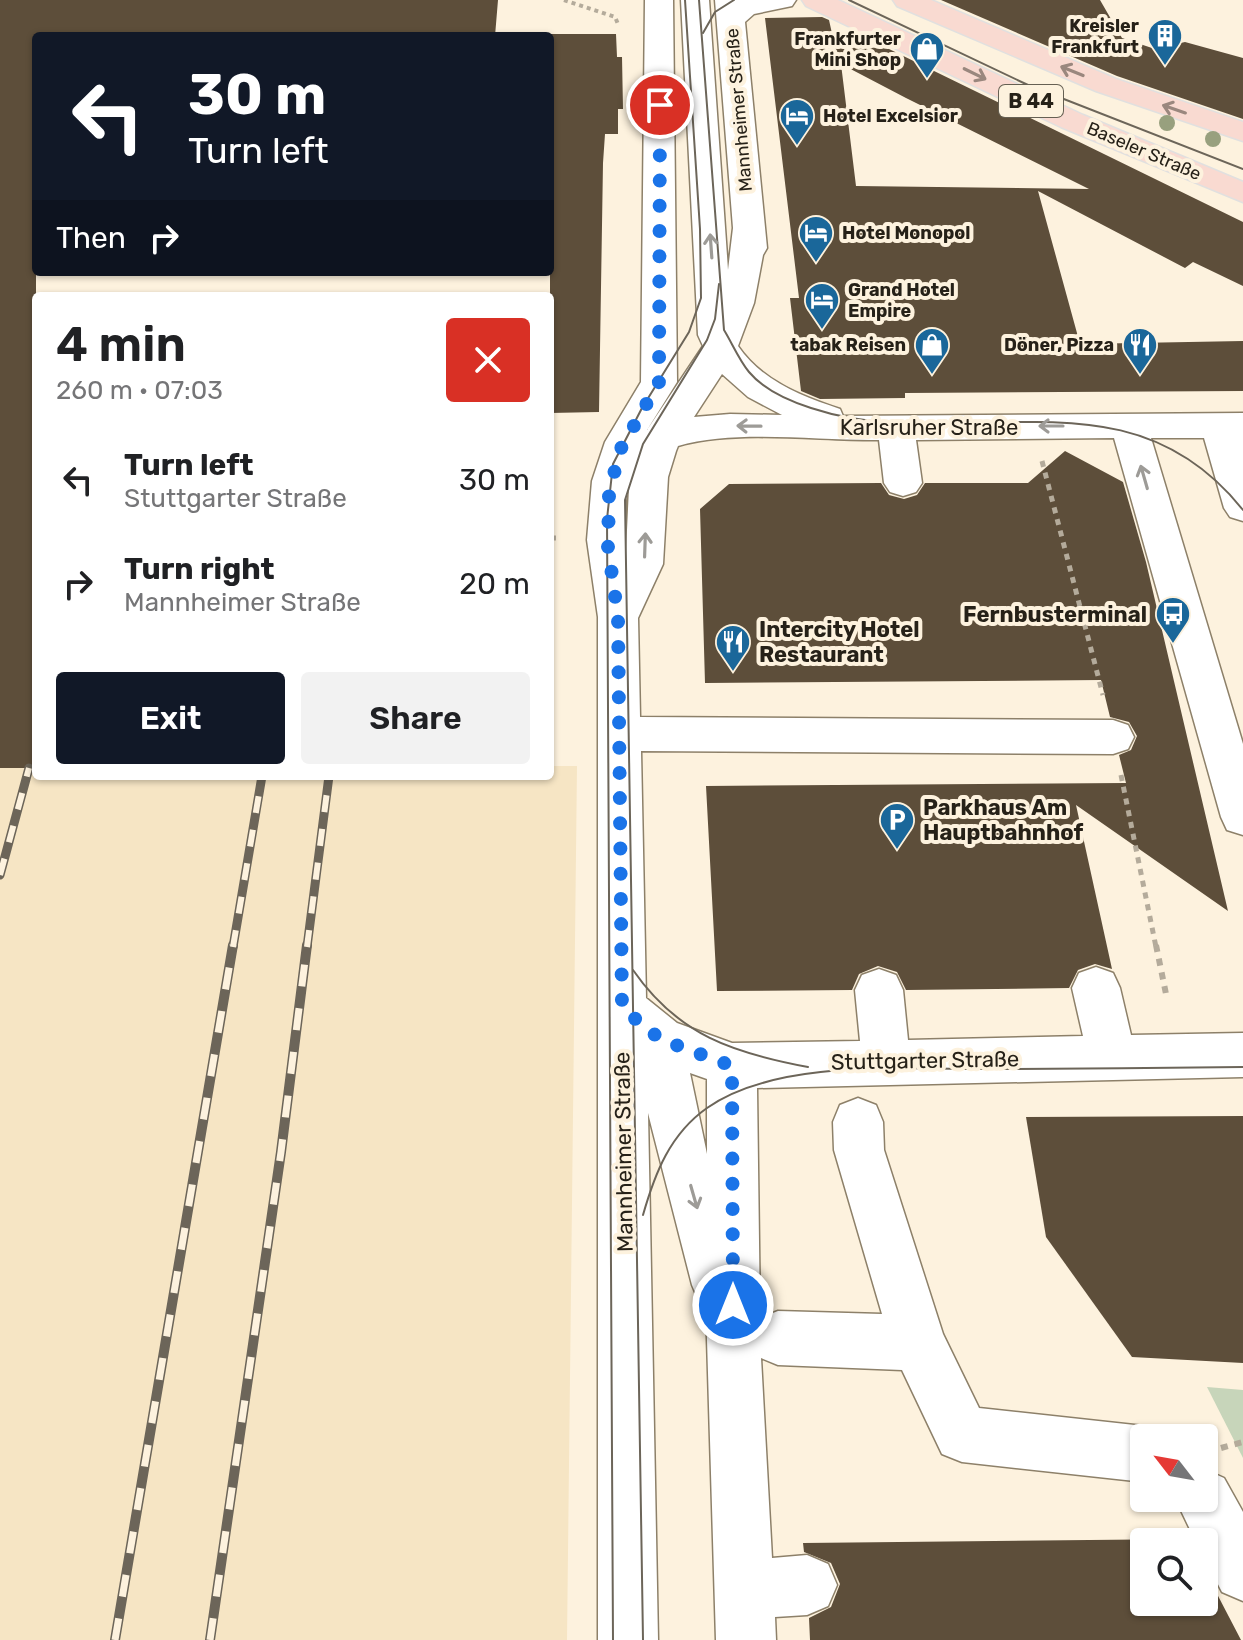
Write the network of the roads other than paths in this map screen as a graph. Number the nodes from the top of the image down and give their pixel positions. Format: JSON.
{"nodes":[{"id":1,"x":782,"y":0,"type":"edge"},
{"id":2,"x":907,"y":0,"type":"edge"},
{"id":3,"x":650,"y":2,"type":"edge"},
{"id":4,"x":815,"y":2,"type":"edge"},
{"id":5,"x":696,"y":10,"type":"edge"},
{"id":6,"x":730,"y":10,"type":"edge"},
{"id":7,"x":1243,"y":132,"type":"edge"},
{"id":8,"x":1243,"y":193,"type":"edge"},
{"id":9,"x":750,"y":221,"type":"junction"},
{"id":10,"x":661,"y":316,"type":"junction"},
{"id":11,"x":722,"y":331,"type":"junction"},
{"id":12,"x":768,"y":392,"type":"junction"},
{"id":13,"x":1231,"y":425,"type":"edge"},
{"id":14,"x":1129,"y":426,"type":"junction"},
{"id":15,"x":855,"y":428,"type":"junction"},
{"id":16,"x":896,"y":428,"type":"junction"},
{"id":17,"x":665,"y":438,"type":"junction"},
{"id":18,"x":619,"y":452,"type":"junction"},
{"id":19,"x":903,"y":483,"type":"dead end"},
{"id":20,"x":1243,"y":508,"type":"edge"},
{"id":21,"x":618,"y":617,"type":"junction"},
{"id":22,"x":618,"y":734,"type":"junction"},
{"id":23,"x":1113,"y":737,"type":"dead end"},
{"id":24,"x":1243,"y":817,"type":"edge"},
{"id":25,"x":1096,"y":988,"type":"dead end"},
{"id":26,"x":879,"y":990,"type":"dead end"},
{"id":27,"x":641,"y":1023,"type":"junction"},
{"id":28,"x":1243,"y":1055,"type":"edge"},
{"id":29,"x":1112,"y":1057,"type":"junction"},
{"id":30,"x":886,"y":1060,"type":"junction"},
{"id":31,"x":732,"y":1066,"type":"junction"},
{"id":32,"x":674,"y":1121,"type":"junction"},
{"id":33,"x":858,"y":1122,"type":"dead end"},
{"id":34,"x":624,"y":1244,"type":"junction"},
{"id":35,"x":887,"y":1244,"type":"junction"},
{"id":36,"x":777,"y":1338,"type":"junction"},
{"id":37,"x":918,"y":1343,"type":"junction"},
{"id":38,"x":1130,"y":1452,"type":"edge"},
{"id":39,"x":1211,"y":1512,"type":"edge"},
{"id":40,"x":1243,"y":1571,"type":"edge"},
{"id":41,"x":807,"y":1585,"type":"dead end"},
{"id":42,"x":745,"y":1614,"type":"edge"},
{"id":43,"x":628,"y":1640,"type":"edge"}],
"edges":[{"from":1,"to":6,"type":"street"},
{"from":7,"to":2,"type":"main road","number":"B 44","one_way":true},
{"from":3,"to":5,"type":"street"},
{"from":3,"to":10,"type":"street","name":"Mannheimer Straße"},
{"from":4,"to":8,"type":"main road","name":"Baseler Straße","number":"B 44","one_way":true},
{"from":11,"to":5,"type":"street","one_way":true},
{"from":6,"to":9,"type":"street","name":"Mannheimer Straße"},
{"from":9,"to":11,"type":"street","name":"Mannheimer Straße"},
{"from":9,"to":12,"type":"street","name":"Mannheimer Straße"},
{"from":10,"to":11,"type":"street"},
{"from":10,"to":18,"type":"street","name":"Mannheimer Straße"},
{"from":11,"to":12,"type":"street"},
{"from":11,"to":17,"type":"street","name":"Mannheimer Straße"},
{"from":12,"to":15,"type":"street"},
{"from":13,"to":14,"type":"street","name":"Karlsruher Straße"},
{"from":13,"to":20,"type":"street"},
{"from":14,"to":16,"type":"street","name":"Karlsruher Straße","one_way":true},
{"from":24,"to":14,"type":"street","one_way":true},
{"from":15,"to":16,"type":"street","name":"Karlsruher Straße"},
{"from":15,"to":17,"type":"street","name":"Karlsruher Straße","one_way":true},
{"from":16,"to":19,"type":"street"},
{"from":17,"to":18,"type":"street","name":"Karlsruher Straße"},
{"from":21,"to":17,"type":"street","name":"Mannheimer Straße","one_way":true},
{"from":18,"to":21,"type":"street","name":"Mannheimer Straße"},
{"from":21,"to":22,"type":"street","name":"Mannheimer Straße"},
{"from":22,"to":23,"type":"street"},
{"from":22,"to":27,"type":"street","name":"Mannheimer Straße"},
{"from":25,"to":29,"type":"street"},
{"from":26,"to":30,"type":"street"},
{"from":27,"to":31,"type":"street","name":"Stuttgarter Straße"},
{"from":27,"to":32,"type":"street","name":"Mannheimer Straße"},
{"from":27,"to":34,"type":"street","name":"Mannheimer Straße"},
{"from":28,"to":29,"type":"street","name":"Stuttgarter Straße"},
{"from":29,"to":30,"type":"street","name":"Stuttgarter Straße"},
{"from":30,"to":31,"type":"street","name":"Stuttgarter Straße"},
{"from":31,"to":32,"type":"street"},
{"from":31,"to":36,"type":"street","name":"Mannheimer Straße"},
{"from":32,"to":34,"type":"street"},
{"from":32,"to":36,"type":"street","name":"Mannheimer Straße","one_way":true},
{"from":33,"to":35,"type":"street"},
{"from":34,"to":43,"type":"street","name":"Mannheimer Straße"},
{"from":35,"to":36,"type":"street"},
{"from":35,"to":37,"type":"street"},
{"from":36,"to":37,"type":"street"},
{"from":36,"to":42,"type":"street","name":"Mannheimer Straße"},
{"from":37,"to":38,"type":"street"},
{"from":39,"to":40,"type":"street"},
{"from":41,"to":42,"type":"street"}]}
